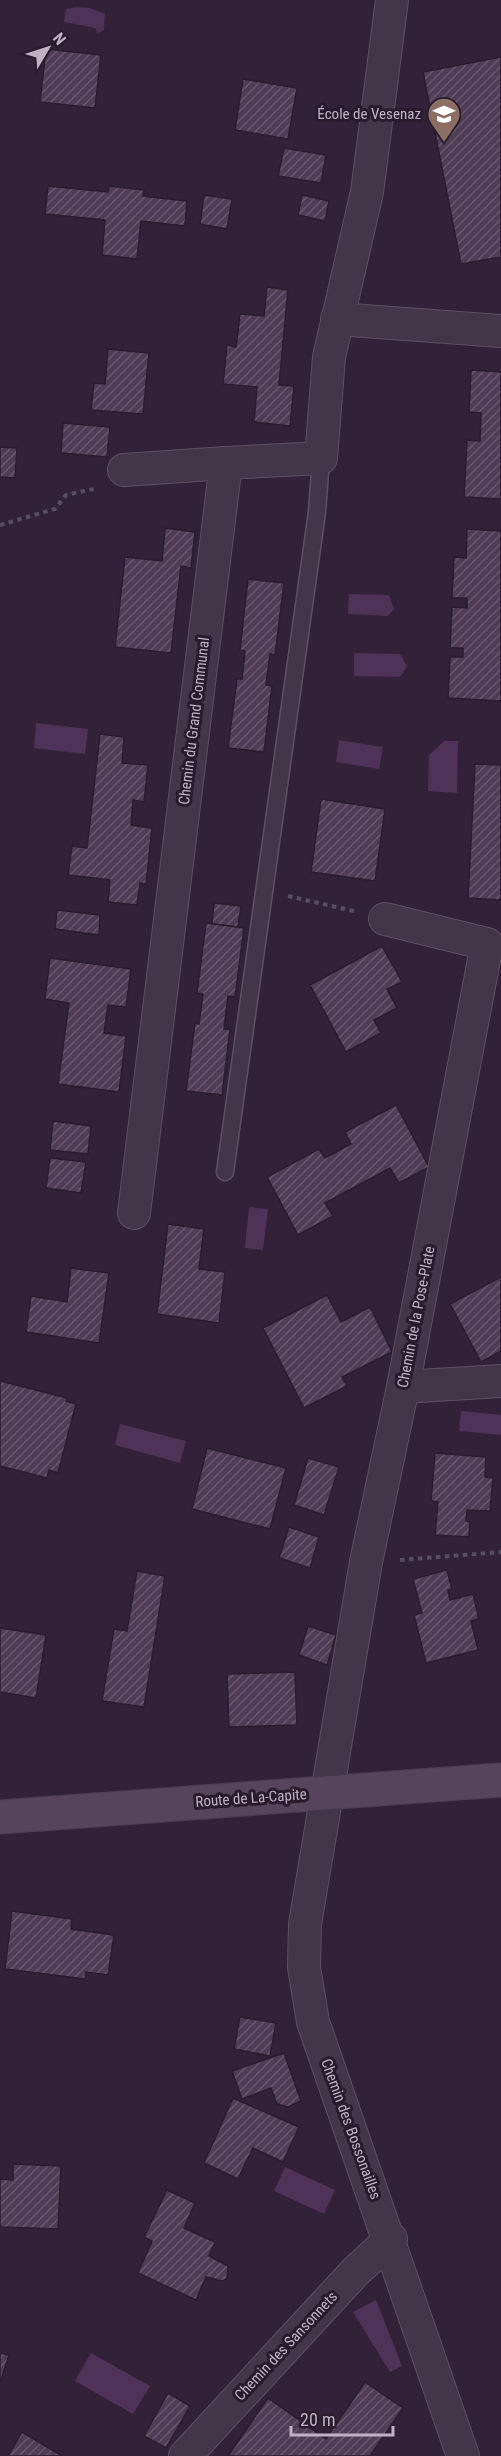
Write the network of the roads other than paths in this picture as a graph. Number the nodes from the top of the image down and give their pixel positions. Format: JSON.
{"nodes":[{"id":1,"x":392,"y":0,"type":"edge"},
{"id":2,"x":337,"y":319,"type":"junction"},
{"id":3,"x":501,"y":331,"type":"edge"},
{"id":4,"x":321,"y":458,"type":"junction"},
{"id":5,"x":226,"y":463,"type":"junction"},
{"id":6,"x":124,"y":470,"type":"road end"},
{"id":7,"x":385,"y":919,"type":"road end"},
{"id":8,"x":225,"y":1172,"type":"dead end"},
{"id":9,"x":134,"y":1213,"type":"dead end"},
{"id":10,"x":501,"y":1381,"type":"edge"},
{"id":11,"x":403,"y":1387,"type":"junction"},
{"id":12,"x":501,"y":1780,"type":"edge"},
{"id":13,"x":326,"y":1793,"type":"junction"},
{"id":14,"x":0,"y":1817,"type":"edge"},
{"id":15,"x":391,"y":2240,"type":"junction"},
{"id":16,"x":185,"y":2456,"type":"edge"},
{"id":17,"x":463,"y":2456,"type":"edge"}],
"edges":[{"from":1,"to":2,"type":"street"},
{"from":2,"to":3,"type":"street"},
{"from":2,"to":4,"type":"street"},
{"from":4,"to":5,"type":"street"},
{"from":4,"to":8,"type":"lane"},
{"from":5,"to":6,"type":"street"},
{"from":5,"to":9,"type":"street","name":"Chemin du Grand Communal"},
{"from":7,"to":11,"type":"street","name":"Chemin de la Pose-Plate"},
{"from":10,"to":11,"type":"street"},
{"from":11,"to":13,"type":"street","name":"Chemin de la Pose-Plate"},
{"from":12,"to":13,"type":"street","name":"Route de La-Capite"},
{"from":13,"to":14,"type":"street","name":"Route de La-Capite"},
{"from":13,"to":15,"type":"street","name":"Chemin des Bossonailles"},
{"from":15,"to":16,"type":"street","name":"Chemin des Sansonnets"},
{"from":15,"to":17,"type":"street","name":"Chemin des Bossonailles"}]}
